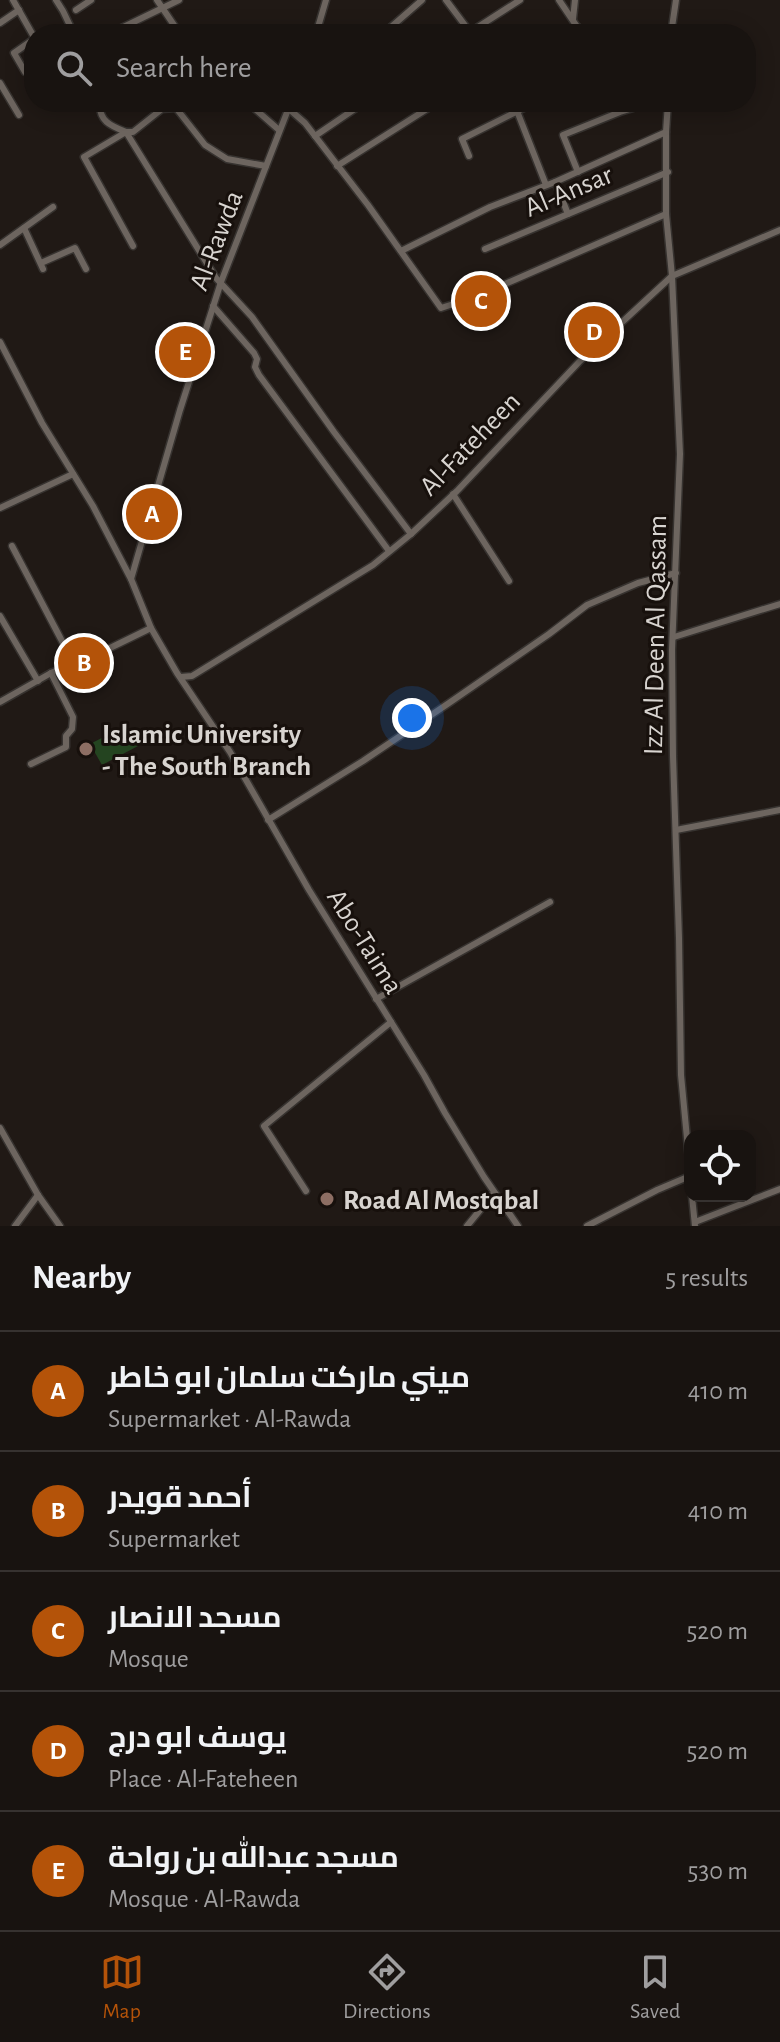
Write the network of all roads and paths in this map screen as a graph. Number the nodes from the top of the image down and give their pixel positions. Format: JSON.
{"nodes":[{"id":1,"x":13,"y":0,"type":"edge"},
{"id":2,"x":56,"y":0,"type":"edge"},
{"id":3,"x":91,"y":0,"type":"edge"},
{"id":4,"x":157,"y":0,"type":"edge"},
{"id":5,"x":179,"y":0,"type":"edge"},
{"id":6,"x":326,"y":0,"type":"edge"},
{"id":7,"x":422,"y":0,"type":"edge"},
{"id":8,"x":446,"y":0,"type":"edge"},
{"id":9,"x":520,"y":0,"type":"edge"},
{"id":10,"x":559,"y":0,"type":"edge"},
{"id":11,"x":575,"y":0,"type":"edge"},
{"id":12,"x":676,"y":0,"type":"edge"},
{"id":13,"x":162,"y":9,"type":"junction"},
{"id":14,"x":19,"y":10,"type":"junction"},
{"id":15,"x":76,"y":10,"type":"dead end"},
{"id":16,"x":573,"y":19,"type":"junction"},
{"id":17,"x":0,"y":23,"type":"edge"},
{"id":18,"x":26,"y":24,"type":"edge"},
{"id":19,"x":69,"y":24,"type":"edge"},
{"id":20,"x":130,"y":24,"type":"edge"},
{"id":21,"x":173,"y":24,"type":"edge"},
{"id":22,"x":319,"y":24,"type":"edge"},
{"id":23,"x":394,"y":24,"type":"edge"},
{"id":24,"x":463,"y":24,"type":"edge"},
{"id":25,"x":483,"y":24,"type":"edge"},
{"id":26,"x":576,"y":24,"type":"edge"},
{"id":27,"x":672,"y":24,"type":"edge"},
{"id":28,"x":24,"y":46,"type":"edge"},
{"id":29,"x":24,"y":70,"type":"edge"},
{"id":30,"x":0,"y":83,"type":"edge"},
{"id":31,"x":101,"y":112,"type":"edge"},
{"id":32,"x":158,"y":112,"type":"edge"},
{"id":33,"x":179,"y":112,"type":"edge"},
{"id":34,"x":258,"y":112,"type":"edge"},
{"id":35,"x":288,"y":112,"type":"edge"},
{"id":36,"x":295,"y":112,"type":"edge"},
{"id":37,"x":350,"y":112,"type":"edge"},
{"id":38,"x":422,"y":112,"type":"edge"},
{"id":39,"x":515,"y":112,"type":"edge"},
{"id":40,"x":517,"y":112,"type":"edge"},
{"id":41,"x":620,"y":112,"type":"edge"},
{"id":42,"x":667,"y":112,"type":"edge"},
{"id":43,"x":19,"y":115,"type":"dead end"},
{"id":44,"x":279,"y":130,"type":"junction"},
{"id":45,"x":126,"y":132,"type":"junction"},
{"id":46,"x":666,"y":132,"type":"junction"},
{"id":47,"x":315,"y":136,"type":"junction"},
{"id":48,"x":469,"y":156,"type":"dead end"},
{"id":49,"x":266,"y":166,"type":"junction"},
{"id":50,"x":337,"y":166,"type":"junction"},
{"id":51,"x":578,"y":172,"type":"junction"},
{"id":52,"x":668,"y":172,"type":"junction"},
{"id":53,"x":555,"y":182,"type":"junction"},
{"id":54,"x":546,"y":185,"type":"junction"},
{"id":55,"x":53,"y":207,"type":"dead end"},
{"id":56,"x":568,"y":214,"type":"junction"},
{"id":57,"x":666,"y":214,"type":"junction"},
{"id":58,"x":24,"y":228,"type":"junction"},
{"id":59,"x":780,"y":230,"type":"edge"},
{"id":60,"x":0,"y":245,"type":"edge"},
{"id":61,"x":133,"y":246,"type":"dead end"},
{"id":62,"x":485,"y":249,"type":"dead end"},
{"id":63,"x":401,"y":251,"type":"junction"},
{"id":64,"x":86,"y":269,"type":"dead end"},
{"id":65,"x":672,"y":276,"type":"junction"},
{"id":66,"x":221,"y":282,"type":"junction"},
{"id":67,"x":213,"y":306,"type":"junction"},
{"id":68,"x":0,"y":342,"type":"edge"},
{"id":69,"x":73,"y":474,"type":"junction"},
{"id":70,"x":453,"y":494,"type":"junction"},
{"id":71,"x":0,"y":508,"type":"edge"},
{"id":72,"x":411,"y":534,"type":"junction"},
{"id":73,"x":12,"y":546,"type":"dead end"},
{"id":74,"x":389,"y":551,"type":"junction"},
{"id":75,"x":676,"y":573,"type":"junction"},
{"id":76,"x":131,"y":579,"type":"junction"},
{"id":77,"x":509,"y":581,"type":"dead end"},
{"id":78,"x":780,"y":604,"type":"edge"},
{"id":79,"x":0,"y":616,"type":"edge"},
{"id":80,"x":151,"y":628,"type":"junction"},
{"id":81,"x":674,"y":637,"type":"junction"},
{"id":82,"x":73,"y":662,"type":"junction"},
{"id":83,"x":51,"y":673,"type":"junction"},
{"id":84,"x":181,"y":677,"type":"junction"},
{"id":85,"x":38,"y":681,"type":"junction"},
{"id":86,"x":0,"y":702,"type":"edge"},
{"id":87,"x":31,"y":764,"type":"dead end"},
{"id":88,"x":780,"y":810,"type":"edge"},
{"id":89,"x":268,"y":820,"type":"junction"},
{"id":90,"x":676,"y":830,"type":"junction"},
{"id":91,"x":550,"y":902,"type":"dead end"},
{"id":92,"x":376,"y":999,"type":"junction"},
{"id":93,"x":391,"y":1022,"type":"junction"},
{"id":94,"x":0,"y":1128,"type":"edge"},
{"id":95,"x":686,"y":1130,"type":"edge"},
{"id":96,"x":684,"y":1176,"type":"edge"},
{"id":97,"x":780,"y":1189,"type":"edge"},
{"id":98,"x":306,"y":1191,"type":"dead end"},
{"id":99,"x":494,"y":1193,"type":"junction"},
{"id":100,"x":38,"y":1195,"type":"junction"},
{"id":101,"x":693,"y":1202,"type":"edge"},
{"id":102,"x":695,"y":1224,"type":"edge"},
{"id":103,"x":15,"y":1226,"type":"edge"},
{"id":104,"x":60,"y":1226,"type":"edge"},
{"id":105,"x":467,"y":1226,"type":"edge"},
{"id":106,"x":518,"y":1226,"type":"edge"},
{"id":107,"x":587,"y":1226,"type":"edge"}],
"edges":[{"from":1,"to":14,"type":"street"},
{"from":2,"to":19,"type":"street"},
{"from":3,"to":15,"type":"street"},
{"from":4,"to":13,"type":"street"},
{"from":5,"to":13,"type":"street"},
{"from":6,"to":22,"type":"street"},
{"from":7,"to":23,"type":"street"},
{"from":8,"to":24,"type":"street"},
{"from":9,"to":25,"type":"street"},
{"from":10,"to":16,"type":"street"},
{"from":11,"to":16,"type":"street"},
{"from":12,"to":27,"type":"street"},
{"from":13,"to":20,"type":"street"},
{"from":13,"to":21,"type":"street"},
{"from":14,"to":17,"type":"street"},
{"from":14,"to":18,"type":"street"},
{"from":16,"to":26,"type":"street"},
{"from":28,"to":29,"type":"street"},
{"from":30,"to":43,"type":"street"},
{"from":31,"to":45,"type":"street"},
{"from":32,"to":45,"type":"street"},
{"from":33,"to":49,"type":"street"},
{"from":34,"to":44,"type":"street"},
{"from":35,"to":44,"type":"street","name":"Al-Rawda"},
{"from":36,"to":47,"type":"street"},
{"from":37,"to":47,"type":"street"},
{"from":38,"to":50,"type":"street"},
{"from":39,"to":48,"type":"street"},
{"from":40,"to":54,"type":"street"},
{"from":41,"to":51,"type":"street"},
{"from":42,"to":46,"type":"street","name":"Izz Al Deen Al Qassam"},
{"from":44,"to":49,"type":"street","name":"Al-Rawda"},
{"from":45,"to":61,"type":"street"},
{"from":45,"to":66,"type":"street"},
{"from":46,"to":51,"type":"street"},
{"from":46,"to":52,"type":"street","name":"Izz Al Deen Al Qassam"},
{"from":47,"to":50,"type":"street"},
{"from":49,"to":66,"type":"street","name":"Al-Rawda"},
{"from":50,"to":63,"type":"street"},
{"from":51,"to":53,"type":"street"},
{"from":52,"to":56,"type":"street","name":"Al-Ansar"},
{"from":52,"to":57,"type":"street","name":"Izz Al Deen Al Qassam"},
{"from":53,"to":54,"type":"street"},
{"from":53,"to":56,"type":"street"},
{"from":54,"to":63,"type":"street"},
{"from":55,"to":58,"type":"street"},
{"from":56,"to":62,"type":"street","name":"Al-Ansar"},
{"from":57,"to":63,"type":"street"},
{"from":57,"to":65,"type":"street","name":"Izz Al Deen Al Qassam"},
{"from":58,"to":60,"type":"street"},
{"from":58,"to":64,"type":"street"},
{"from":59,"to":65,"type":"street","name":"Al-Fateheen"},
{"from":65,"to":70,"type":"street","name":"Al-Fateheen"},
{"from":65,"to":75,"type":"street","name":"Izz Al Deen Al Qassam"},
{"from":66,"to":67,"type":"street","name":"Al-Rawda"},
{"from":66,"to":72,"type":"street"},
{"from":67,"to":74,"type":"street"},
{"from":67,"to":76,"type":"street","name":"Al-Rawda"},
{"from":68,"to":69,"type":"street","name":"Abo-Taima"},
{"from":69,"to":71,"type":"street"},
{"from":69,"to":76,"type":"street","name":"Abo-Taima"},
{"from":70,"to":72,"type":"street","name":"Al-Fateheen"},
{"from":70,"to":77,"type":"street"},
{"from":72,"to":74,"type":"street","name":"Al-Fateheen"},
{"from":73,"to":82,"type":"street"},
{"from":74,"to":84,"type":"street","name":"Al-Fateheen"},
{"from":75,"to":81,"type":"street","name":"Izz Al Deen Al Qassam"},
{"from":75,"to":89,"type":"street"},
{"from":76,"to":80,"type":"street","name":"Abo-Taima"},
{"from":78,"to":81,"type":"street"},
{"from":79,"to":85,"type":"street"},
{"from":80,"to":82,"type":"street"},
{"from":80,"to":84,"type":"street","name":"Abo-Taima"},
{"from":81,"to":90,"type":"street","name":"Izz Al Deen Al Qassam"},
{"from":82,"to":83,"type":"street"},
{"from":83,"to":85,"type":"street"},
{"from":83,"to":87,"type":"street"},
{"from":84,"to":89,"type":"street","name":"Abo-Taima"},
{"from":85,"to":86,"type":"street"},
{"from":88,"to":90,"type":"street"},
{"from":89,"to":92,"type":"street","name":"Abo-Taima"},
{"from":90,"to":95,"type":"street","name":"Izz Al Deen Al Qassam"},
{"from":91,"to":92,"type":"street"},
{"from":92,"to":93,"type":"street","name":"Abo-Taima"},
{"from":93,"to":98,"type":"street"},
{"from":93,"to":99,"type":"street","name":"Abo-Taima"},
{"from":94,"to":100,"type":"street"},
{"from":96,"to":107,"type":"street"},
{"from":97,"to":102,"type":"street"},
{"from":99,"to":105,"type":"street"},
{"from":99,"to":106,"type":"street","name":"Abo-Taima"},
{"from":100,"to":103,"type":"street"},
{"from":100,"to":104,"type":"street"},
{"from":101,"to":102,"type":"street"}]}
